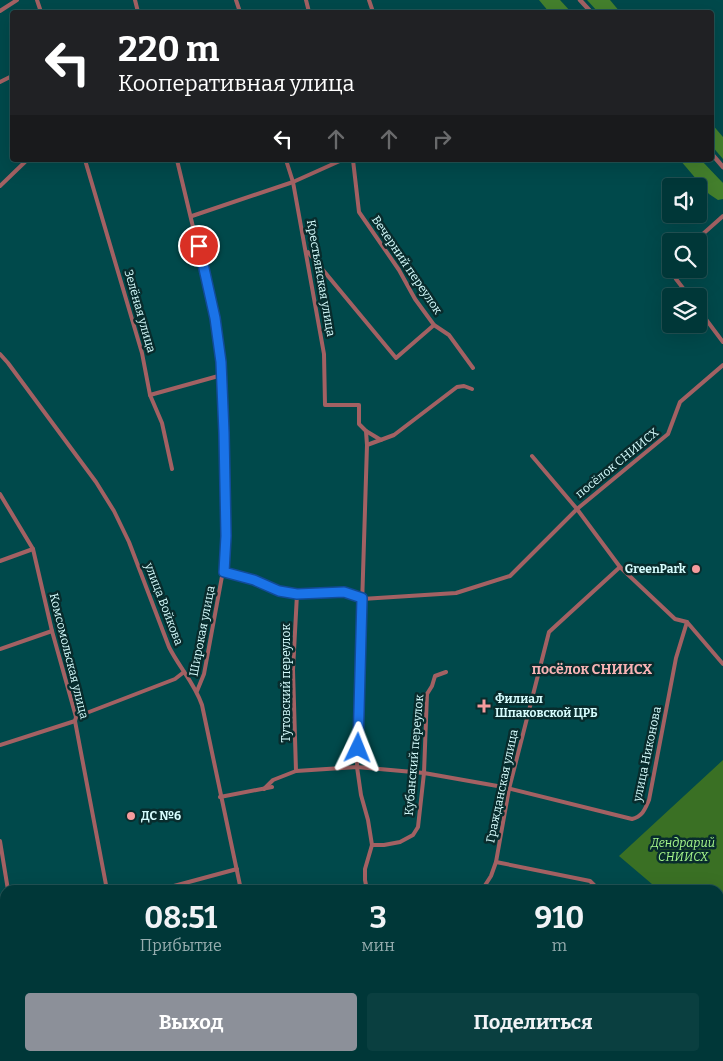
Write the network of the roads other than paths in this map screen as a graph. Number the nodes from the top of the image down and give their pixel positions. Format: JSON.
{"nodes":[{"id":1,"x":17,"y":0,"type":"edge"},
{"id":2,"x":580,"y":0,"type":"edge"},
{"id":3,"x":589,"y":10,"type":"edge"},
{"id":4,"x":0,"y":11,"type":"edge"},
{"id":5,"x":714,"y":157,"type":"edge"},
{"id":6,"x":25,"y":162,"type":"edge"},
{"id":7,"x":86,"y":162,"type":"edge"},
{"id":8,"x":178,"y":162,"type":"edge"},
{"id":9,"x":287,"y":162,"type":"edge"},
{"id":10,"x":338,"y":162,"type":"edge"},
{"id":11,"x":352,"y":162,"type":"edge"},
{"id":12,"x":723,"y":167,"type":"edge"},
{"id":13,"x":293,"y":182,"type":"junction"},
{"id":14,"x":0,"y":186,"type":"edge"},
{"id":15,"x":192,"y":216,"type":"junction"},
{"id":16,"x":723,"y":216,"type":"edge"},
{"id":17,"x":703,"y":233,"type":"edge"},
{"id":18,"x":306,"y":250,"type":"junction"},
{"id":19,"x":707,"y":321,"type":"edge"},
{"id":20,"x":434,"y":325,"type":"junction"},
{"id":21,"x":723,"y":342,"type":"edge"},
{"id":22,"x":0,"y":354,"type":"edge"},
{"id":23,"x":723,"y":365,"type":"edge"},
{"id":24,"x":474,"y":368,"type":"dead end"},
{"id":25,"x":222,"y":375,"type":"junction"},
{"id":26,"x":472,"y":389,"type":"dead end"},
{"id":27,"x":150,"y":395,"type":"junction"},
{"id":28,"x":366,"y":431,"type":"junction"},
{"id":29,"x":381,"y":440,"type":"junction"},
{"id":30,"x":367,"y":444,"type":"junction"},
{"id":31,"x":532,"y":456,"type":"dead end"},
{"id":32,"x":172,"y":469,"type":"dead end"},
{"id":33,"x":0,"y":494,"type":"edge"},
{"id":34,"x":577,"y":509,"type":"junction"},
{"id":35,"x":33,"y":549,"type":"junction"},
{"id":36,"x":0,"y":561,"type":"edge"},
{"id":37,"x":620,"y":567,"type":"junction"},
{"id":38,"x":224,"y":572,"type":"junction"},
{"id":39,"x":297,"y":594,"type":"junction"},
{"id":40,"x":362,"y":598,"type":"junction"},
{"id":41,"x":687,"y":622,"type":"junction"},
{"id":42,"x":52,"y":631,"type":"junction"},
{"id":43,"x":0,"y":649,"type":"edge"},
{"id":44,"x":723,"y":664,"type":"edge"},
{"id":45,"x":184,"y":672,"type":"junction"},
{"id":46,"x":446,"y":672,"type":"dead end"},
{"id":47,"x":197,"y":691,"type":"junction"},
{"id":48,"x":76,"y":719,"type":"junction"},
{"id":49,"x":0,"y":745,"type":"edge"},
{"id":50,"x":357,"y":767,"type":"junction"},
{"id":51,"x":296,"y":771,"type":"junction"},
{"id":52,"x":424,"y":774,"type":"junction"},
{"id":53,"x":272,"y":787,"type":"dead end"},
{"id":54,"x":264,"y":789,"type":"junction"},
{"id":55,"x":509,"y":789,"type":"junction"},
{"id":56,"x":220,"y":797,"type":"junction"},
{"id":57,"x":0,"y":840,"type":"edge"},
{"id":58,"x":372,"y":845,"type":"junction"},
{"id":59,"x":496,"y":862,"type":"junction"},
{"id":60,"x":237,"y":869,"type":"junction"},
{"id":61,"x":7,"y":885,"type":"edge"},
{"id":62,"x":107,"y":885,"type":"edge"},
{"id":63,"x":178,"y":885,"type":"edge"},
{"id":64,"x":241,"y":885,"type":"edge"},
{"id":65,"x":366,"y":885,"type":"edge"},
{"id":66,"x":485,"y":885,"type":"edge"},
{"id":67,"x":594,"y":885,"type":"edge"}],
"edges":[{"from":1,"to":4,"type":"street"},
{"from":2,"to":3,"type":"street"},
{"from":5,"to":12,"type":"street"},
{"from":6,"to":14,"type":"street"},
{"from":7,"to":27,"type":"street","name":"Зелёная улица"},
{"from":8,"to":15,"type":"street","name":"Широкая улица"},
{"from":9,"to":13,"type":"street","name":"Крестьянская улица"},
{"from":10,"to":13,"type":"street"},
{"from":11,"to":20,"type":"street","name":"Вечерний переулок"},
{"from":13,"to":15,"type":"street"},
{"from":13,"to":18,"type":"street","name":"Крестьянская улица"},
{"from":15,"to":25,"type":"street","name":"Широкая улица"},
{"from":16,"to":17,"type":"street"},
{"from":18,"to":20,"type":"street"},
{"from":18,"to":28,"type":"street","name":"Крестьянская улица"},
{"from":19,"to":21,"type":"street"},
{"from":20,"to":24,"type":"street","name":"Вечерний переулок"},
{"from":22,"to":45,"type":"street","name":"улица Войкова"},
{"from":23,"to":34,"type":"street","name":"посёлок СНИИСХ"},
{"from":25,"to":27,"type":"street"},
{"from":25,"to":38,"type":"street","name":"Широкая улица"},
{"from":26,"to":29,"type":"street"},
{"from":27,"to":32,"type":"street","name":"Зелёная улица"},
{"from":28,"to":29,"type":"street"},
{"from":28,"to":30,"type":"street"},
{"from":29,"to":30,"type":"street"},
{"from":30,"to":40,"type":"street"},
{"from":31,"to":34,"type":"street","name":"посёлок СНИИСХ"},
{"from":33,"to":35,"type":"street","name":"Комсомольская улица"},
{"from":34,"to":37,"type":"street","name":"посёлок СНИИСХ"},
{"from":34,"to":40,"type":"street","name":"посёлок СНИИСХ"},
{"from":35,"to":36,"type":"street"},
{"from":35,"to":42,"type":"street","name":"Комсомольская улица"},
{"from":37,"to":41,"type":"street","name":"посёлок СНИИСХ"},
{"from":37,"to":55,"type":"street","name":"Гражданская улица"},
{"from":38,"to":39,"type":"street"},
{"from":38,"to":47,"type":"street","name":"Широкая улица"},
{"from":39,"to":40,"type":"street"},
{"from":39,"to":51,"type":"street","name":"Тутовский переулок"},
{"from":40,"to":50,"type":"street"},
{"from":41,"to":44,"type":"street"},
{"from":41,"to":55,"type":"street","name":"улица Никонова"},
{"from":42,"to":43,"type":"street"},
{"from":42,"to":48,"type":"street","name":"Комсомольская улица"},
{"from":45,"to":47,"type":"street","name":"улица Войкова"},
{"from":45,"to":48,"type":"street"},
{"from":46,"to":52,"type":"street","name":"Кубанский переулок"},
{"from":47,"to":56,"type":"street","name":"улица Войкова"},
{"from":48,"to":49,"type":"street"},
{"from":48,"to":62,"type":"street","name":"Комсомольская улица"},
{"from":50,"to":51,"type":"street"},
{"from":50,"to":52,"type":"street"},
{"from":50,"to":58,"type":"street"},
{"from":51,"to":54,"type":"street"},
{"from":52,"to":55,"type":"street"},
{"from":52,"to":58,"type":"street","name":"Кубанский переулок"},
{"from":53,"to":54,"type":"street"},
{"from":54,"to":56,"type":"street"},
{"from":55,"to":59,"type":"street","name":"Гражданская улица"},
{"from":56,"to":60,"type":"street","name":"улица Войкова"},
{"from":57,"to":61,"type":"street"},
{"from":58,"to":65,"type":"street"},
{"from":59,"to":66,"type":"street","name":"Гражданская улица"},
{"from":59,"to":67,"type":"street"},
{"from":60,"to":63,"type":"street"},
{"from":60,"to":64,"type":"street","name":"улица Войкова"}]}
